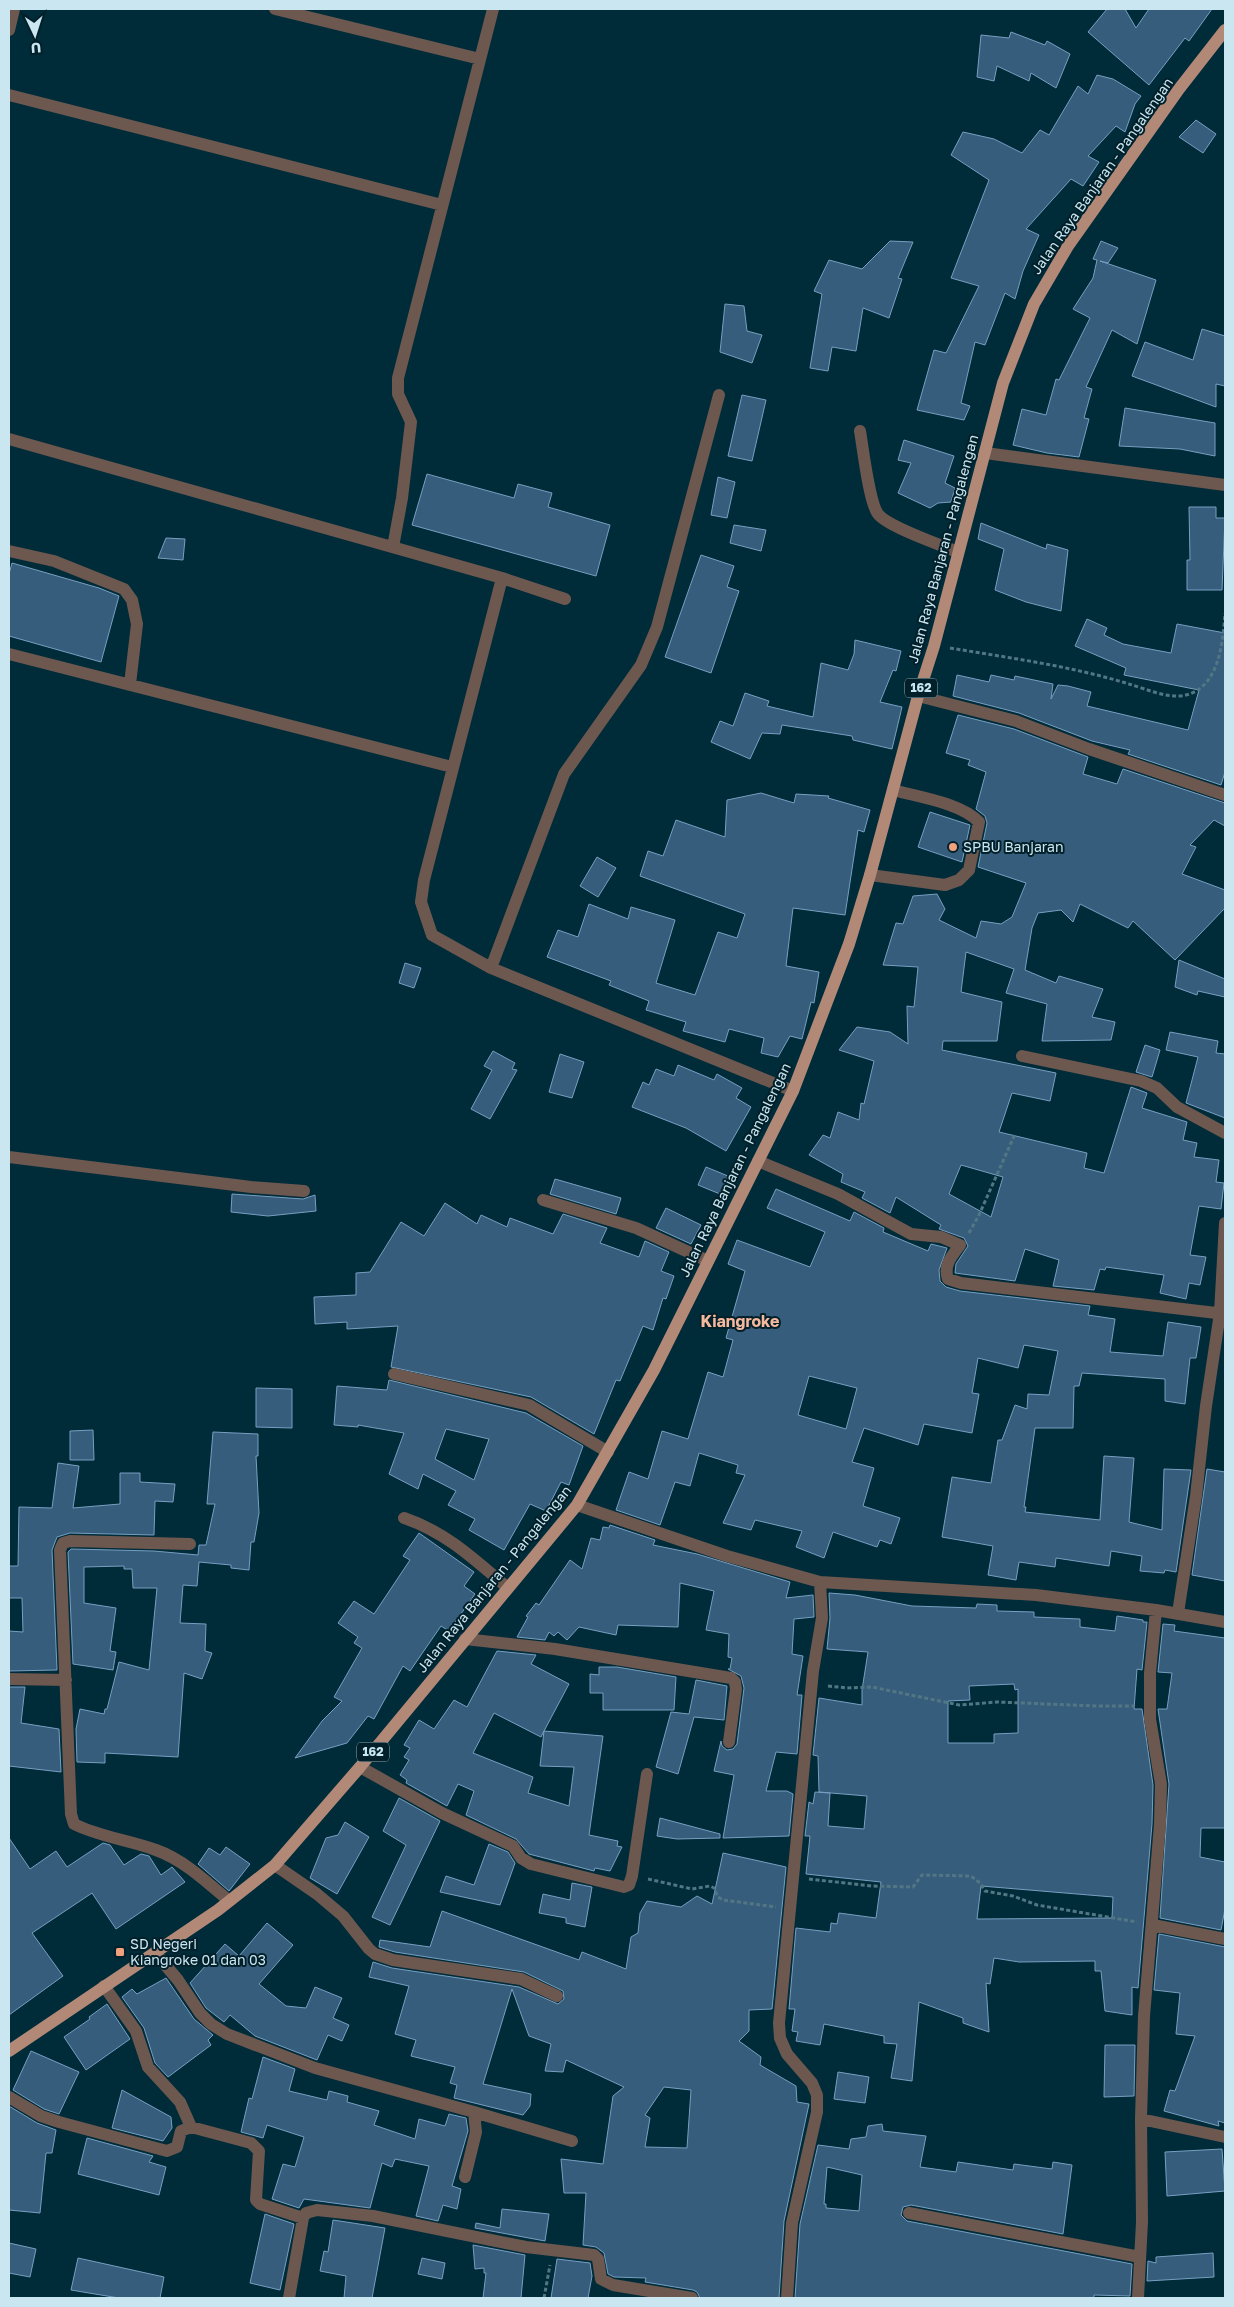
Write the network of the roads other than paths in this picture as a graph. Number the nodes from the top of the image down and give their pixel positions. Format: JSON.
{"nodes":[{"id":1,"x":14,"y":9,"type":"edge"},
{"id":2,"x":275,"y":9,"type":"edge"},
{"id":3,"x":493,"y":9,"type":"edge"},
{"id":4,"x":9,"y":30,"type":"edge"},
{"id":5,"x":1225,"y":30,"type":"edge"},
{"id":6,"x":480,"y":60,"type":"junction"},
{"id":7,"x":9,"y":95,"type":"edge"},
{"id":8,"x":442,"y":204,"type":"junction"},
{"id":9,"x":719,"y":395,"type":"dead end"},
{"id":10,"x":860,"y":431,"type":"dead end"},
{"id":11,"x":9,"y":439,"type":"edge"},
{"id":12,"x":985,"y":453,"type":"junction"},
{"id":13,"x":1225,"y":486,"type":"edge"},
{"id":14,"x":393,"y":548,"type":"junction"},
{"id":15,"x":9,"y":551,"type":"edge"},
{"id":16,"x":958,"y":552,"type":"junction"},
{"id":17,"x":502,"y":578,"type":"junction"},
{"id":18,"x":565,"y":599,"type":"dead end"},
{"id":19,"x":9,"y":654,"type":"edge"},
{"id":20,"x":130,"y":684,"type":"junction"},
{"id":21,"x":918,"y":696,"type":"junction"},
{"id":22,"x":452,"y":767,"type":"junction"},
{"id":23,"x":893,"y":790,"type":"junction"},
{"id":24,"x":1225,"y":795,"type":"edge"},
{"id":25,"x":870,"y":875,"type":"junction"},
{"id":26,"x":491,"y":968,"type":"junction"},
{"id":27,"x":1022,"y":1056,"type":"dead end"},
{"id":28,"x":794,"y":1091,"type":"junction"},
{"id":29,"x":1225,"y":1133,"type":"edge"},
{"id":30,"x":9,"y":1157,"type":"edge"},
{"id":31,"x":758,"y":1161,"type":"junction"},
{"id":32,"x":304,"y":1191,"type":"dead end"},
{"id":33,"x":543,"y":1200,"type":"dead end"},
{"id":34,"x":1225,"y":1223,"type":"edge"},
{"id":35,"x":708,"y":1261,"type":"junction"},
{"id":36,"x":1222,"y":1313,"type":"edge"},
{"id":37,"x":394,"y":1374,"type":"dead end"},
{"id":38,"x":608,"y":1452,"type":"junction"},
{"id":39,"x":577,"y":1505,"type":"junction"},
{"id":40,"x":404,"y":1518,"type":"dead end"},
{"id":41,"x":190,"y":1544,"type":"dead end"},
{"id":42,"x":820,"y":1582,"type":"junction"},
{"id":43,"x":508,"y":1588,"type":"junction"},
{"id":44,"x":1156,"y":1610,"type":"junction"},
{"id":45,"x":1178,"y":1613,"type":"junction"},
{"id":46,"x":1225,"y":1622,"type":"edge"},
{"id":47,"x":465,"y":1639,"type":"junction"},
{"id":48,"x":9,"y":1679,"type":"edge"},
{"id":49,"x":66,"y":1680,"type":"junction"},
{"id":50,"x":729,"y":1742,"type":"dead end"},
{"id":51,"x":360,"y":1767,"type":"junction"},
{"id":52,"x":647,"y":1774,"type":"dead end"},
{"id":53,"x":276,"y":1865,"type":"junction"},
{"id":54,"x":229,"y":1901,"type":"junction"},
{"id":55,"x":1153,"y":1925,"type":"junction"},
{"id":56,"x":1225,"y":1939,"type":"edge"},
{"id":57,"x":156,"y":1954,"type":"junction"},
{"id":58,"x":104,"y":1986,"type":"junction"},
{"id":59,"x":557,"y":1996,"type":"dead end"},
{"id":60,"x":9,"y":2051,"type":"edge"},
{"id":61,"x":9,"y":2097,"type":"edge"},
{"id":62,"x":474,"y":2112,"type":"junction"},
{"id":63,"x":1141,"y":2119,"type":"junction"},
{"id":64,"x":190,"y":2127,"type":"junction"},
{"id":65,"x":1225,"y":2137,"type":"edge"},
{"id":66,"x":572,"y":2141,"type":"dead end"},
{"id":67,"x":465,"y":2177,"type":"dead end"},
{"id":68,"x":909,"y":2213,"type":"dead end"},
{"id":69,"x":303,"y":2218,"type":"junction"},
{"id":70,"x":1140,"y":2257,"type":"junction"},
{"id":71,"x":288,"y":2298,"type":"edge"},
{"id":72,"x":692,"y":2298,"type":"edge"},
{"id":73,"x":787,"y":2298,"type":"edge"},
{"id":74,"x":1138,"y":2298,"type":"edge"}],
"edges":[{"from":1,"to":4,"type":"street"},
{"from":2,"to":6,"type":"street"},
{"from":3,"to":6,"type":"street"},
{"from":5,"to":12,"type":"main road","name":"Jalan Raya Banjaran - Pangalengan","number":"162"},
{"from":6,"to":8,"type":"street"},
{"from":7,"to":8,"type":"street"},
{"from":8,"to":14,"type":"street"},
{"from":9,"to":26,"type":"street"},
{"from":10,"to":16,"type":"street"},
{"from":11,"to":14,"type":"street"},
{"from":12,"to":13,"type":"street"},
{"from":12,"to":16,"type":"main road","name":"Jalan Raya Banjaran - Pangalengan","number":"162"},
{"from":14,"to":17,"type":"street"},
{"from":15,"to":20,"type":"street"},
{"from":16,"to":21,"type":"main road","name":"Jalan Raya Banjaran - Pangalengan","number":"162"},
{"from":17,"to":18,"type":"street"},
{"from":17,"to":22,"type":"street"},
{"from":19,"to":20,"type":"street"},
{"from":20,"to":22,"type":"street"},
{"from":21,"to":23,"type":"main road","name":"Jalan Raya Banjaran - Pangalengan","number":"162"},
{"from":21,"to":24,"type":"street"},
{"from":22,"to":26,"type":"street"},
{"from":23,"to":25,"type":"main road","name":"Jalan Raya Banjaran - Pangalengan","number":"162"},
{"from":23,"to":25,"type":"street"},
{"from":25,"to":28,"type":"main road","name":"Jalan Raya Banjaran - Pangalengan","number":"162"},
{"from":26,"to":28,"type":"street"},
{"from":27,"to":29,"type":"street"},
{"from":28,"to":31,"type":"main road","name":"Jalan Raya Banjaran - Pangalengan","number":"162"},
{"from":30,"to":32,"type":"street"},
{"from":31,"to":35,"type":"main road","name":"Jalan Raya Banjaran - Pangalengan","number":"162"},
{"from":31,"to":36,"type":"street"},
{"from":33,"to":35,"type":"street"},
{"from":34,"to":36,"type":"street"},
{"from":35,"to":38,"type":"main road","name":"Jalan Raya Banjaran - Pangalengan","number":"162"},
{"from":36,"to":45,"type":"street"},
{"from":37,"to":38,"type":"street"},
{"from":38,"to":39,"type":"main road","name":"Jalan Raya Banjaran - Pangalengan","number":"162"},
{"from":39,"to":42,"type":"street"},
{"from":39,"to":43,"type":"main road","name":"Jalan Raya Banjaran - Pangalengan","number":"162"},
{"from":40,"to":43,"type":"street"},
{"from":41,"to":49,"type":"street"},
{"from":42,"to":44,"type":"street"},
{"from":42,"to":73,"type":"street"},
{"from":43,"to":47,"type":"main road","name":"Jalan Raya Banjaran - Pangalengan","number":"162"},
{"from":44,"to":45,"type":"street"},
{"from":44,"to":55,"type":"street"},
{"from":45,"to":46,"type":"street"},
{"from":47,"to":50,"type":"street"},
{"from":47,"to":51,"type":"main road","name":"Jalan Raya Banjaran - Pangalengan","number":"162"},
{"from":48,"to":49,"type":"street"},
{"from":49,"to":54,"type":"street"},
{"from":51,"to":52,"type":"street"},
{"from":51,"to":53,"type":"main road","name":"Jalan Raya Banjaran - Pangalengan","number":"162"},
{"from":53,"to":54,"type":"main road","name":"Jalan Raya Banjaran - Pangalengan","number":"162"},
{"from":53,"to":59,"type":"street"},
{"from":54,"to":57,"type":"main road","name":"Jalan Raya Banjaran - Pangalengan","number":"162"},
{"from":55,"to":56,"type":"street"},
{"from":55,"to":63,"type":"street"},
{"from":57,"to":58,"type":"main road","name":"Jalan Raya Banjaran - Pangalengan","number":"162"},
{"from":57,"to":62,"type":"street"},
{"from":58,"to":60,"type":"main road","name":"Jalan Raya Banjaran - Pangalengan","number":"162"},
{"from":58,"to":64,"type":"street"},
{"from":61,"to":64,"type":"street"},
{"from":62,"to":66,"type":"street"},
{"from":62,"to":67,"type":"street"},
{"from":63,"to":65,"type":"street"},
{"from":63,"to":70,"type":"street"},
{"from":64,"to":69,"type":"street"},
{"from":68,"to":70,"type":"street"},
{"from":69,"to":71,"type":"street"},
{"from":69,"to":72,"type":"street"},
{"from":70,"to":74,"type":"street"}]}
